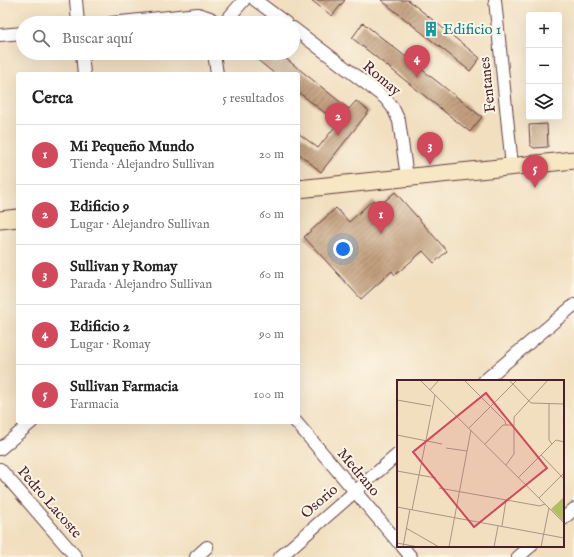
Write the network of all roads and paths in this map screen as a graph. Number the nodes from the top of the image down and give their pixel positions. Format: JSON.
{"nodes":[{"id":1,"x":76,"y":0,"type":"edge"},
{"id":2,"x":244,"y":0,"type":"edge"},
{"id":3,"x":255,"y":0,"type":"edge"},
{"id":4,"x":495,"y":0,"type":"edge"},
{"id":5,"x":77,"y":16,"type":"edge"},
{"id":6,"x":179,"y":16,"type":"edge"},
{"id":7,"x":204,"y":16,"type":"edge"},
{"id":8,"x":230,"y":16,"type":"edge"},
{"id":9,"x":277,"y":16,"type":"edge"},
{"id":10,"x":300,"y":33,"type":"edge"},
{"id":11,"x":16,"y":34,"type":"edge"},
{"id":12,"x":0,"y":35,"type":"edge"},
{"id":13,"x":83,"y":60,"type":"edge"},
{"id":14,"x":215,"y":60,"type":"edge"},
{"id":15,"x":84,"y":72,"type":"edge"},
{"id":16,"x":217,"y":72,"type":"edge"},
{"id":17,"x":574,"y":160,"type":"edge"},
{"id":18,"x":512,"y":166,"type":"junction"},
{"id":19,"x":407,"y":177,"type":"junction"},
{"id":20,"x":300,"y":189,"type":"edge"},
{"id":21,"x":16,"y":218,"type":"edge"},
{"id":22,"x":0,"y":220,"type":"edge"},
{"id":23,"x":573,"y":307,"type":"edge"},
{"id":24,"x":485,"y":380,"type":"edge"},
{"id":25,"x":30,"y":424,"type":"edge"},
{"id":26,"x":298,"y":424,"type":"edge"},
{"id":27,"x":0,"y":449,"type":"edge"},
{"id":28,"x":397,"y":455,"type":"edge"},
{"id":29,"x":0,"y":468,"type":"edge"},
{"id":30,"x":354,"y":492,"type":"junction"},
{"id":31,"x":574,"y":509,"type":"edge"},
{"id":32,"x":564,"y":518,"type":"edge"},
{"id":33,"x":397,"y":541,"type":"edge"},
{"id":34,"x":207,"y":547,"type":"dead end"},
{"id":35,"x":403,"y":547,"type":"edge"},
{"id":36,"x":530,"y":547,"type":"edge"},
{"id":37,"x":76,"y":557,"type":"edge"},
{"id":38,"x":196,"y":557,"type":"edge"},
{"id":39,"x":280,"y":557,"type":"edge"},
{"id":40,"x":411,"y":557,"type":"edge"},
{"id":41,"x":518,"y":557,"type":"edge"}],
"edges":[{"from":1,"to":5,"type":"street"},
{"from":2,"to":8,"type":"street"},
{"from":3,"to":9,"type":"street"},
{"from":4,"to":18,"type":"street","name":"Fentanes"},
{"from":6,"to":7,"type":"street"},
{"from":10,"to":19,"type":"street","name":"Romay"},
{"from":11,"to":12,"type":"street"},
{"from":13,"to":15,"type":"street"},
{"from":14,"to":16,"type":"street"},
{"from":17,"to":18,"type":"street"},
{"from":18,"to":19,"type":"street"},
{"from":19,"to":20,"type":"street"},
{"from":21,"to":22,"type":"street"},
{"from":23,"to":24,"type":"street"},
{"from":25,"to":27,"type":"street"},
{"from":26,"to":30,"type":"street","name":"Medrano"},
{"from":28,"to":30,"type":"street","name":"Osorio"},
{"from":29,"to":37,"type":"street","name":"Pedro Lacoste"},
{"from":30,"to":33,"type":"street","name":"Medrano"},
{"from":30,"to":39,"type":"street","name":"Osorio"},
{"from":31,"to":32,"type":"street"},
{"from":34,"to":38,"type":"street"},
{"from":35,"to":40,"type":"street"},
{"from":36,"to":41,"type":"street"}]}
